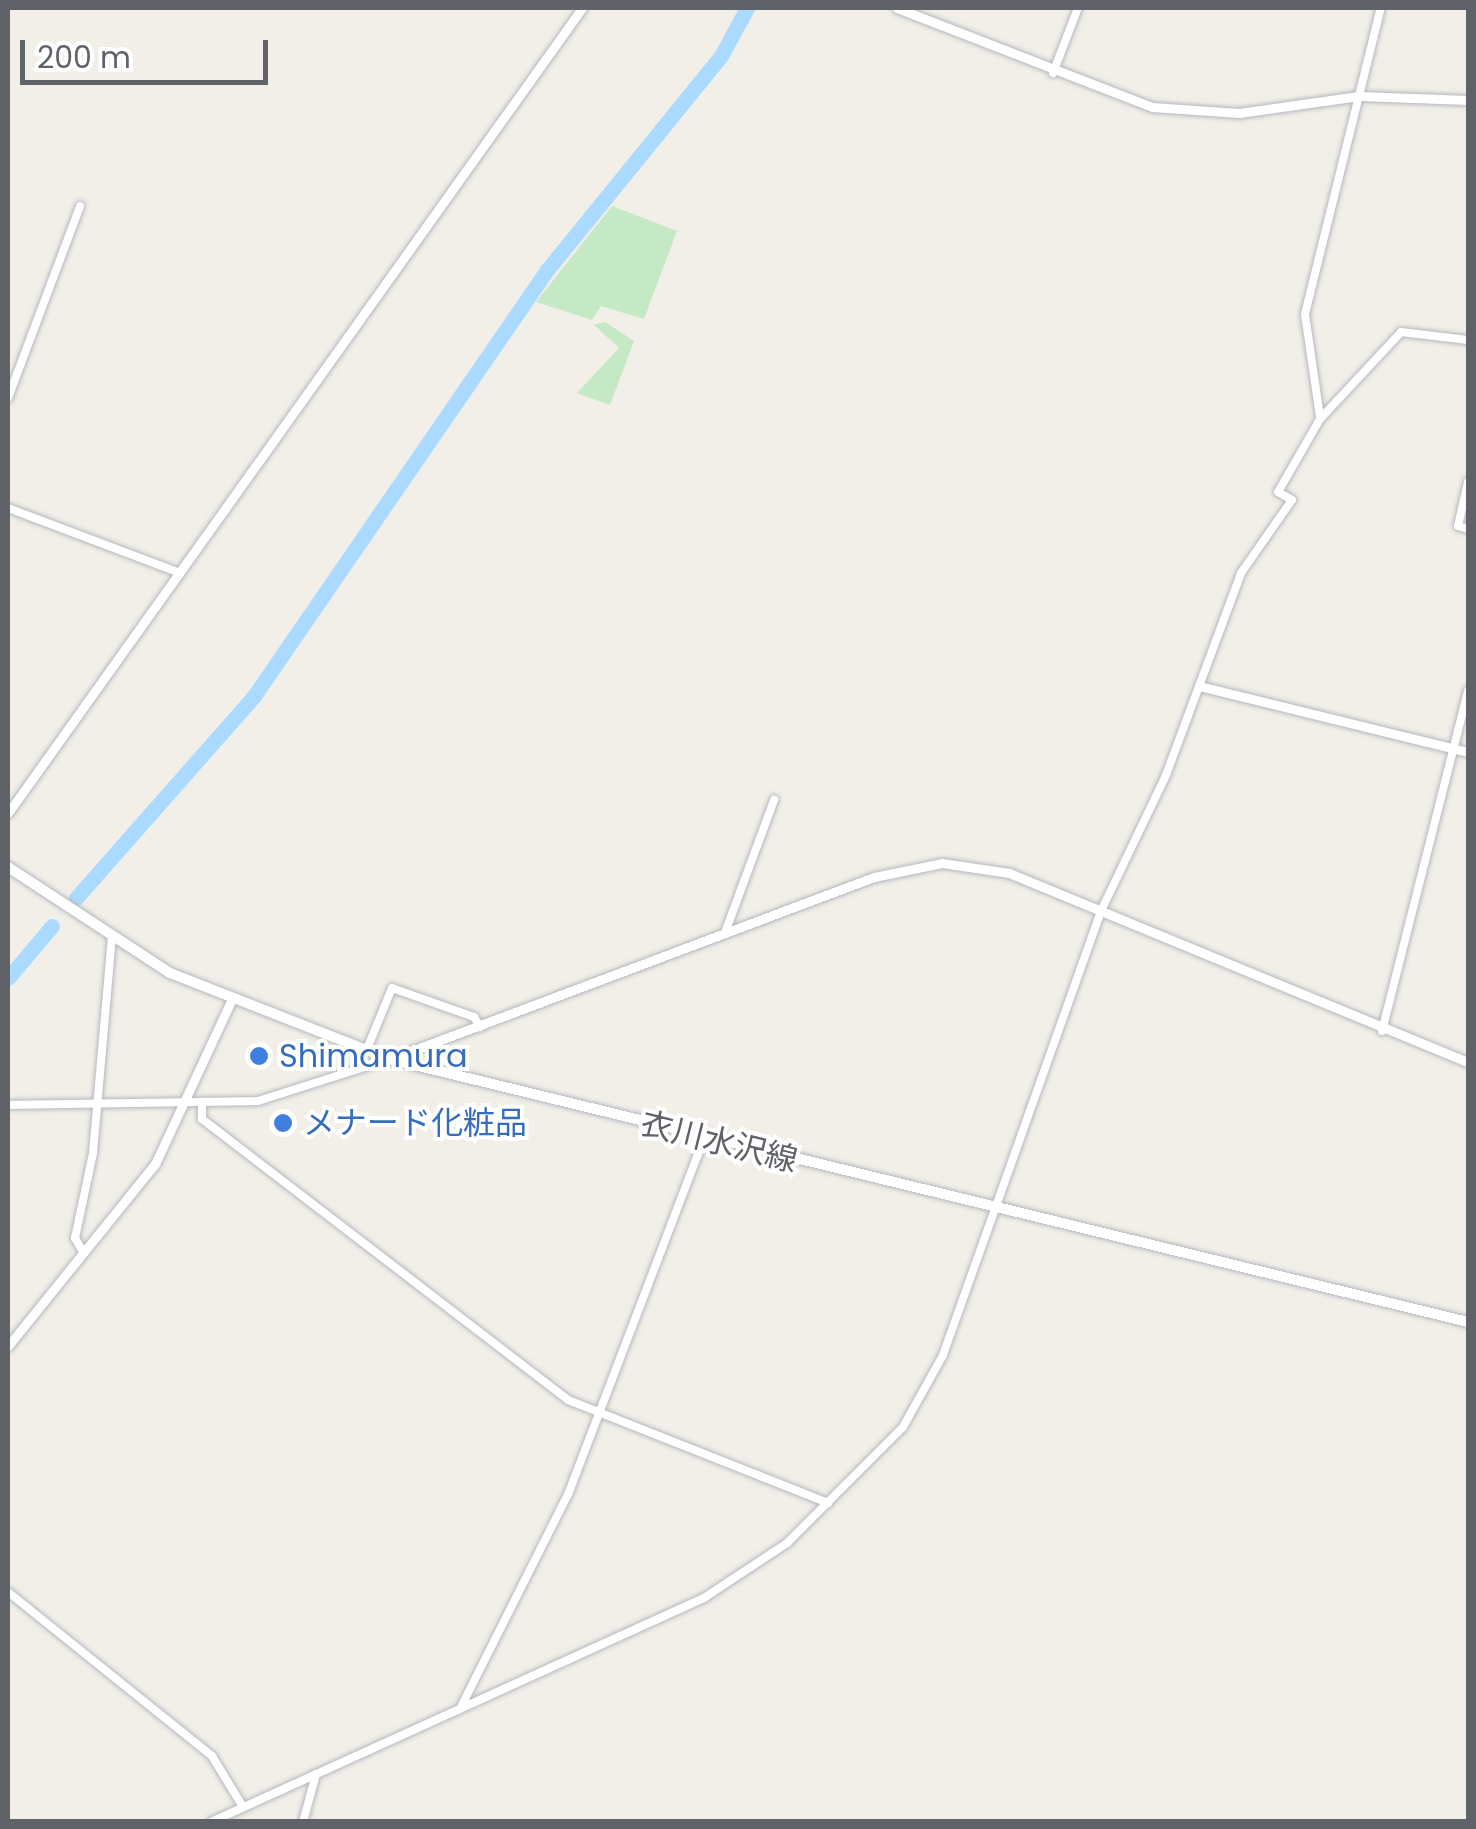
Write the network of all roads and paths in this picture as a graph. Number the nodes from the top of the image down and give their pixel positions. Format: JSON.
{"nodes":[{"id":1,"x":582,"y":8,"type":"edge"},
{"id":2,"x":897,"y":8,"type":"edge"},
{"id":3,"x":1078,"y":8,"type":"edge"},
{"id":4,"x":1381,"y":8,"type":"edge"},
{"id":5,"x":1053,"y":73,"type":"junction"},
{"id":6,"x":1359,"y":96,"type":"junction"},
{"id":7,"x":1468,"y":100,"type":"edge"},
{"id":8,"x":80,"y":206,"type":"dead end"},
{"id":9,"x":1468,"y":340,"type":"edge"},
{"id":10,"x":8,"y":398,"type":"edge"},
{"id":11,"x":1320,"y":419,"type":"junction"},
{"id":12,"x":1468,"y":482,"type":"edge"},
{"id":13,"x":8,"y":508,"type":"edge"},
{"id":14,"x":1468,"y":529,"type":"edge"},
{"id":15,"x":180,"y":573,"type":"junction"},
{"id":16,"x":1199,"y":686,"type":"junction"},
{"id":17,"x":1468,"y":691,"type":"edge"},
{"id":18,"x":1454,"y":749,"type":"junction"},
{"id":19,"x":1468,"y":752,"type":"edge"},
{"id":20,"x":774,"y":800,"type":"dead end"},
{"id":21,"x":8,"y":813,"type":"edge"},
{"id":22,"x":8,"y":867,"type":"edge"},
{"id":23,"x":1100,"y":912,"type":"junction"},
{"id":24,"x":726,"y":930,"type":"junction"},
{"id":25,"x":112,"y":936,"type":"junction"},
{"id":26,"x":230,"y":1003,"type":"junction"},
{"id":27,"x":480,"y":1028,"type":"junction"},
{"id":28,"x":1382,"y":1031,"type":"junction"},
{"id":29,"x":367,"y":1049,"type":"junction"},
{"id":30,"x":390,"y":1059,"type":"junction"},
{"id":31,"x":1468,"y":1062,"type":"edge"},
{"id":32,"x":8,"y":1105,"type":"edge"},
{"id":33,"x":190,"y":1105,"type":"junction"},
{"id":34,"x":202,"y":1106,"type":"junction"},
{"id":35,"x":96,"y":1110,"type":"junction"},
{"id":36,"x":704,"y":1139,"type":"junction"},
{"id":37,"x":996,"y":1206,"type":"junction"},
{"id":38,"x":82,"y":1250,"type":"junction"},
{"id":39,"x":1468,"y":1322,"type":"edge"},
{"id":40,"x":8,"y":1346,"type":"edge"},
{"id":41,"x":600,"y":1413,"type":"junction"},
{"id":42,"x":828,"y":1503,"type":"junction"},
{"id":43,"x":8,"y":1592,"type":"edge"},
{"id":44,"x":461,"y":1707,"type":"junction"},
{"id":45,"x":316,"y":1774,"type":"junction"},
{"id":46,"x":243,"y":1807,"type":"junction"},
{"id":47,"x":212,"y":1822,"type":"edge"},
{"id":48,"x":303,"y":1822,"type":"edge"}],
"edges":[{"from":1,"to":15,"type":"street"},
{"from":2,"to":5,"type":"street"},
{"from":3,"to":5,"type":"street"},
{"from":4,"to":6,"type":"street"},
{"from":5,"to":6,"type":"street"},
{"from":6,"to":7,"type":"street"},
{"from":6,"to":11,"type":"street"},
{"from":8,"to":10,"type":"street"},
{"from":9,"to":11,"type":"street"},
{"from":11,"to":16,"type":"street"},
{"from":12,"to":14,"type":"street"},
{"from":13,"to":15,"type":"street"},
{"from":15,"to":21,"type":"street"},
{"from":16,"to":18,"type":"street"},
{"from":16,"to":23,"type":"street"},
{"from":17,"to":18,"type":"street"},
{"from":18,"to":19,"type":"street"},
{"from":18,"to":28,"type":"street"},
{"from":20,"to":24,"type":"street"},
{"from":22,"to":25,"type":"main road","name":"衣川水沢線"},
{"from":23,"to":24,"type":"street"},
{"from":23,"to":28,"type":"street"},
{"from":23,"to":37,"type":"street"},
{"from":24,"to":27,"type":"street"},
{"from":25,"to":26,"type":"main road","name":"衣川水沢線"},
{"from":25,"to":35,"type":"street"},
{"from":26,"to":29,"type":"main road","name":"衣川水沢線"},
{"from":26,"to":33,"type":"street"},
{"from":27,"to":29,"type":"street"},
{"from":27,"to":30,"type":"street"},
{"from":28,"to":31,"type":"street"},
{"from":29,"to":30,"type":"main road","name":"衣川水沢線"},
{"from":30,"to":34,"type":"street"},
{"from":30,"to":36,"type":"main road","name":"衣川水沢線"},
{"from":32,"to":35,"type":"street"},
{"from":33,"to":34,"type":"street"},
{"from":33,"to":35,"type":"street"},
{"from":33,"to":38,"type":"street"},
{"from":34,"to":41,"type":"street"},
{"from":35,"to":38,"type":"street"},
{"from":36,"to":37,"type":"main road","name":"衣川水沢線"},
{"from":36,"to":41,"type":"street"},
{"from":37,"to":39,"type":"main road","name":"衣川水沢線"},
{"from":37,"to":42,"type":"street"},
{"from":38,"to":40,"type":"street"},
{"from":41,"to":42,"type":"street"},
{"from":41,"to":44,"type":"street"},
{"from":42,"to":44,"type":"street"},
{"from":43,"to":46,"type":"street"},
{"from":44,"to":45,"type":"street"},
{"from":45,"to":46,"type":"street"},
{"from":45,"to":48,"type":"street"},
{"from":46,"to":47,"type":"street"}]}
